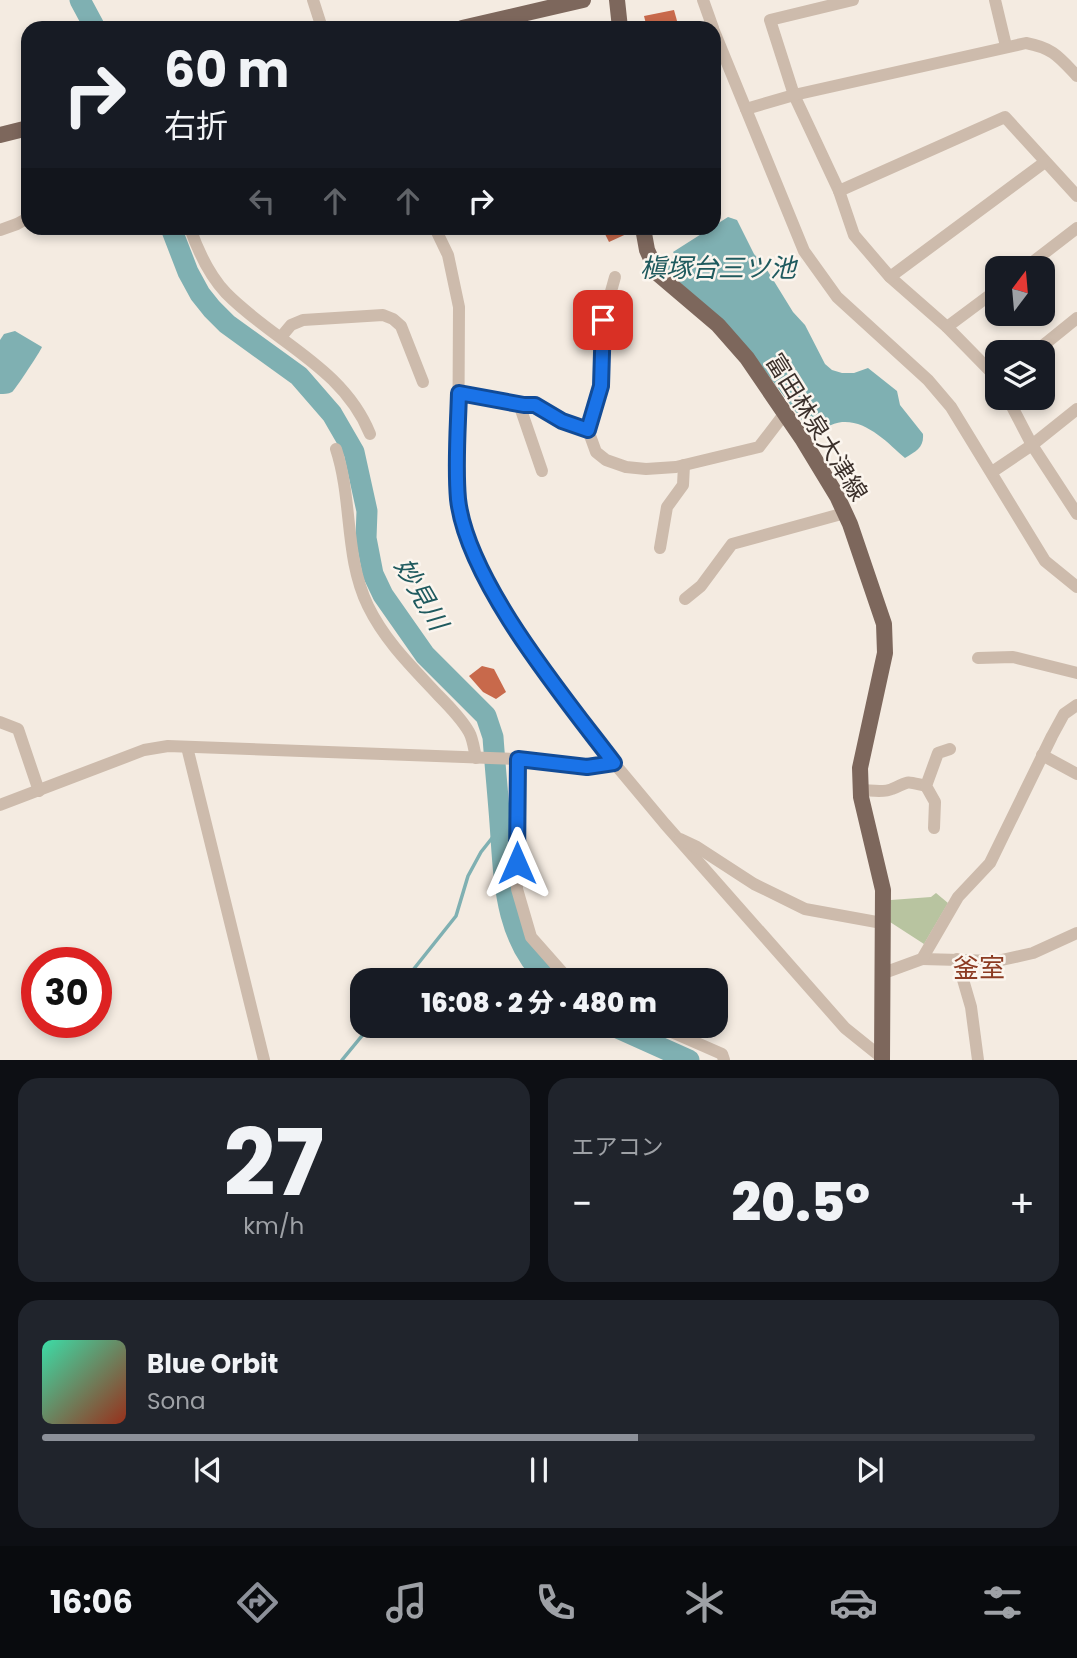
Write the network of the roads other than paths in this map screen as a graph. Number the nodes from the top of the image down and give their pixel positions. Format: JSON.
{"nodes":[{"id":1,"x":313,"y":0,"type":"edge"},
{"id":2,"x":583,"y":0,"type":"edge"},
{"id":3,"x":617,"y":0,"type":"edge"},
{"id":4,"x":702,"y":0,"type":"edge"},
{"id":5,"x":853,"y":0,"type":"edge"},
{"id":6,"x":995,"y":0,"type":"edge"},
{"id":7,"x":320,"y":21,"type":"edge"},
{"id":8,"x":491,"y":21,"type":"edge"},
{"id":9,"x":619,"y":21,"type":"edge"},
{"id":10,"x":710,"y":21,"type":"edge"},
{"id":11,"x":1006,"y":46,"type":"junction"},
{"id":12,"x":721,"y":48,"type":"edge"},
{"id":13,"x":1077,"y":76,"type":"edge"},
{"id":14,"x":794,"y":95,"type":"junction"},
{"id":15,"x":746,"y":109,"type":"junction"},
{"id":16,"x":21,"y":130,"type":"edge"},
{"id":17,"x":0,"y":135,"type":"edge"},
{"id":18,"x":1045,"y":162,"type":"junction"},
{"id":19,"x":839,"y":191,"type":"junction"},
{"id":20,"x":1077,"y":196,"type":"edge"},
{"id":21,"x":21,"y":221,"type":"edge"},
{"id":22,"x":1077,"y":228,"type":"edge"},
{"id":23,"x":0,"y":230,"type":"edge"},
{"id":24,"x":193,"y":235,"type":"edge"},
{"id":25,"x":438,"y":235,"type":"edge"},
{"id":26,"x":644,"y":235,"type":"edge"},
{"id":27,"x":1041,"y":256,"type":"edge"},
{"id":28,"x":615,"y":277,"type":"dead end"},
{"id":29,"x":890,"y":277,"type":"junction"},
{"id":30,"x":985,"y":299,"type":"edge"},
{"id":31,"x":1077,"y":318,"type":"edge"},
{"id":32,"x":947,"y":327,"type":"junction"},
{"id":33,"x":281,"y":337,"type":"junction"},
{"id":34,"x":1050,"y":340,"type":"edge"},
{"id":35,"x":985,"y":366,"type":"edge"},
{"id":36,"x":423,"y":382,"type":"dead end"},
{"id":37,"x":459,"y":393,"type":"junction"},
{"id":38,"x":519,"y":404,"type":"junction"},
{"id":39,"x":1077,"y":409,"type":"edge"},
{"id":40,"x":1014,"y":410,"type":"edge"},
{"id":41,"x":785,"y":413,"type":"junction"},
{"id":42,"x":588,"y":430,"type":"junction"},
{"id":43,"x":370,"y":434,"type":"dead end"},
{"id":44,"x":1032,"y":445,"type":"junction"},
{"id":45,"x":335,"y":449,"type":"dead end"},
{"id":46,"x":684,"y":465,"type":"junction"},
{"id":47,"x":542,"y":471,"type":"dead end"},
{"id":48,"x":992,"y":472,"type":"junction"},
{"id":49,"x":1075,"y":506,"type":"edge"},
{"id":50,"x":845,"y":513,"type":"junction"},
{"id":51,"x":660,"y":548,"type":"dead end"},
{"id":52,"x":1077,"y":587,"type":"edge"},
{"id":53,"x":685,"y":599,"type":"dead end"},
{"id":54,"x":978,"y":658,"type":"dead end"},
{"id":55,"x":1077,"y":673,"type":"edge"},
{"id":56,"x":1077,"y":705,"type":"edge"},
{"id":57,"x":0,"y":722,"type":"edge"},
{"id":58,"x":187,"y":747,"type":"junction"},
{"id":59,"x":950,"y":748,"type":"dead end"},
{"id":60,"x":1042,"y":755,"type":"junction"},
{"id":61,"x":476,"y":758,"type":"junction"},
{"id":62,"x":517,"y":759,"type":"junction"},
{"id":63,"x":614,"y":763,"type":"junction"},
{"id":64,"x":1077,"y":775,"type":"edge"},
{"id":65,"x":926,"y":786,"type":"junction"},
{"id":66,"x":861,"y":790,"type":"junction"},
{"id":67,"x":39,"y":791,"type":"junction"},
{"id":68,"x":0,"y":806,"type":"edge"},
{"id":69,"x":934,"y":828,"type":"dead end"},
{"id":70,"x":677,"y":838,"type":"junction"},
{"id":71,"x":882,"y":923,"type":"junction"},
{"id":72,"x":1077,"y":933,"type":"edge"},
{"id":73,"x":922,"y":959,"type":"junction"},
{"id":74,"x":957,"y":959,"type":"junction"},
{"id":75,"x":558,"y":968,"type":"edge"},
{"id":76,"x":881,"y":974,"type":"junction"},
{"id":77,"x":685,"y":1038,"type":"edge"},
{"id":78,"x":882,"y":1058,"type":"edge"},
{"id":79,"x":264,"y":1059,"type":"edge"},
{"id":80,"x":724,"y":1059,"type":"edge"},
{"id":81,"x":978,"y":1059,"type":"edge"}],
"edges":[{"from":1,"to":7,"type":"street"},
{"from":2,"to":8,"type":"main road"},
{"from":3,"to":9,"type":"main road"},
{"from":4,"to":10,"type":"street"},
{"from":5,"to":14,"type":"street"},
{"from":6,"to":11,"type":"street"},
{"from":11,"to":13,"type":"street"},
{"from":11,"to":14,"type":"street"},
{"from":12,"to":15,"type":"street"},
{"from":14,"to":15,"type":"street"},
{"from":14,"to":19,"type":"street"},
{"from":15,"to":48,"type":"street"},
{"from":16,"to":17,"type":"main road"},
{"from":18,"to":19,"type":"street"},
{"from":18,"to":20,"type":"street"},
{"from":18,"to":29,"type":"street"},
{"from":19,"to":29,"type":"street"},
{"from":21,"to":23,"type":"street"},
{"from":22,"to":27,"type":"street"},
{"from":24,"to":33,"type":"street"},
{"from":25,"to":37,"type":"street"},
{"from":26,"to":41,"type":"main road","name":"富田林泉大津線"},
{"from":28,"to":42,"type":"street"},
{"from":29,"to":32,"type":"street"},
{"from":30,"to":32,"type":"street"},
{"from":31,"to":34,"type":"street"},
{"from":32,"to":35,"type":"street"},
{"from":33,"to":36,"type":"street"},
{"from":33,"to":43,"type":"street"},
{"from":37,"to":38,"type":"street"},
{"from":37,"to":63,"type":"street"},
{"from":38,"to":42,"type":"street"},
{"from":38,"to":47,"type":"street"},
{"from":39,"to":44,"type":"street"},
{"from":40,"to":44,"type":"street"},
{"from":41,"to":46,"type":"street"},
{"from":41,"to":50,"type":"main road","name":"富田林泉大津線"},
{"from":42,"to":46,"type":"street"},
{"from":44,"to":48,"type":"street"},
{"from":44,"to":49,"type":"street"},
{"from":45,"to":61,"type":"street"},
{"from":46,"to":51,"type":"street"},
{"from":48,"to":52,"type":"street"},
{"from":50,"to":53,"type":"street"},
{"from":50,"to":66,"type":"main road","name":"富田林泉大津線"},
{"from":54,"to":55,"type":"street"},
{"from":56,"to":60,"type":"street"},
{"from":57,"to":67,"type":"street"},
{"from":58,"to":61,"type":"street"},
{"from":58,"to":67,"type":"street"},
{"from":58,"to":79,"type":"street"},
{"from":59,"to":65,"type":"street"},
{"from":60,"to":64,"type":"street"},
{"from":60,"to":73,"type":"street"},
{"from":61,"to":62,"type":"street"},
{"from":62,"to":63,"type":"street"},
{"from":62,"to":75,"type":"street"},
{"from":63,"to":70,"type":"street"},
{"from":65,"to":66,"type":"street"},
{"from":65,"to":69,"type":"street"},
{"from":66,"to":71,"type":"main road","name":"富田林泉大津線"},
{"from":67,"to":68,"type":"street"},
{"from":70,"to":71,"type":"street"},
{"from":70,"to":78,"type":"street"},
{"from":71,"to":76,"type":"main road","name":"富田林泉大津線"},
{"from":72,"to":74,"type":"street"},
{"from":73,"to":74,"type":"street"},
{"from":73,"to":76,"type":"street"},
{"from":74,"to":81,"type":"street"},
{"from":76,"to":78,"type":"main road","name":"富田林泉大津線"},
{"from":77,"to":80,"type":"street"}]}
